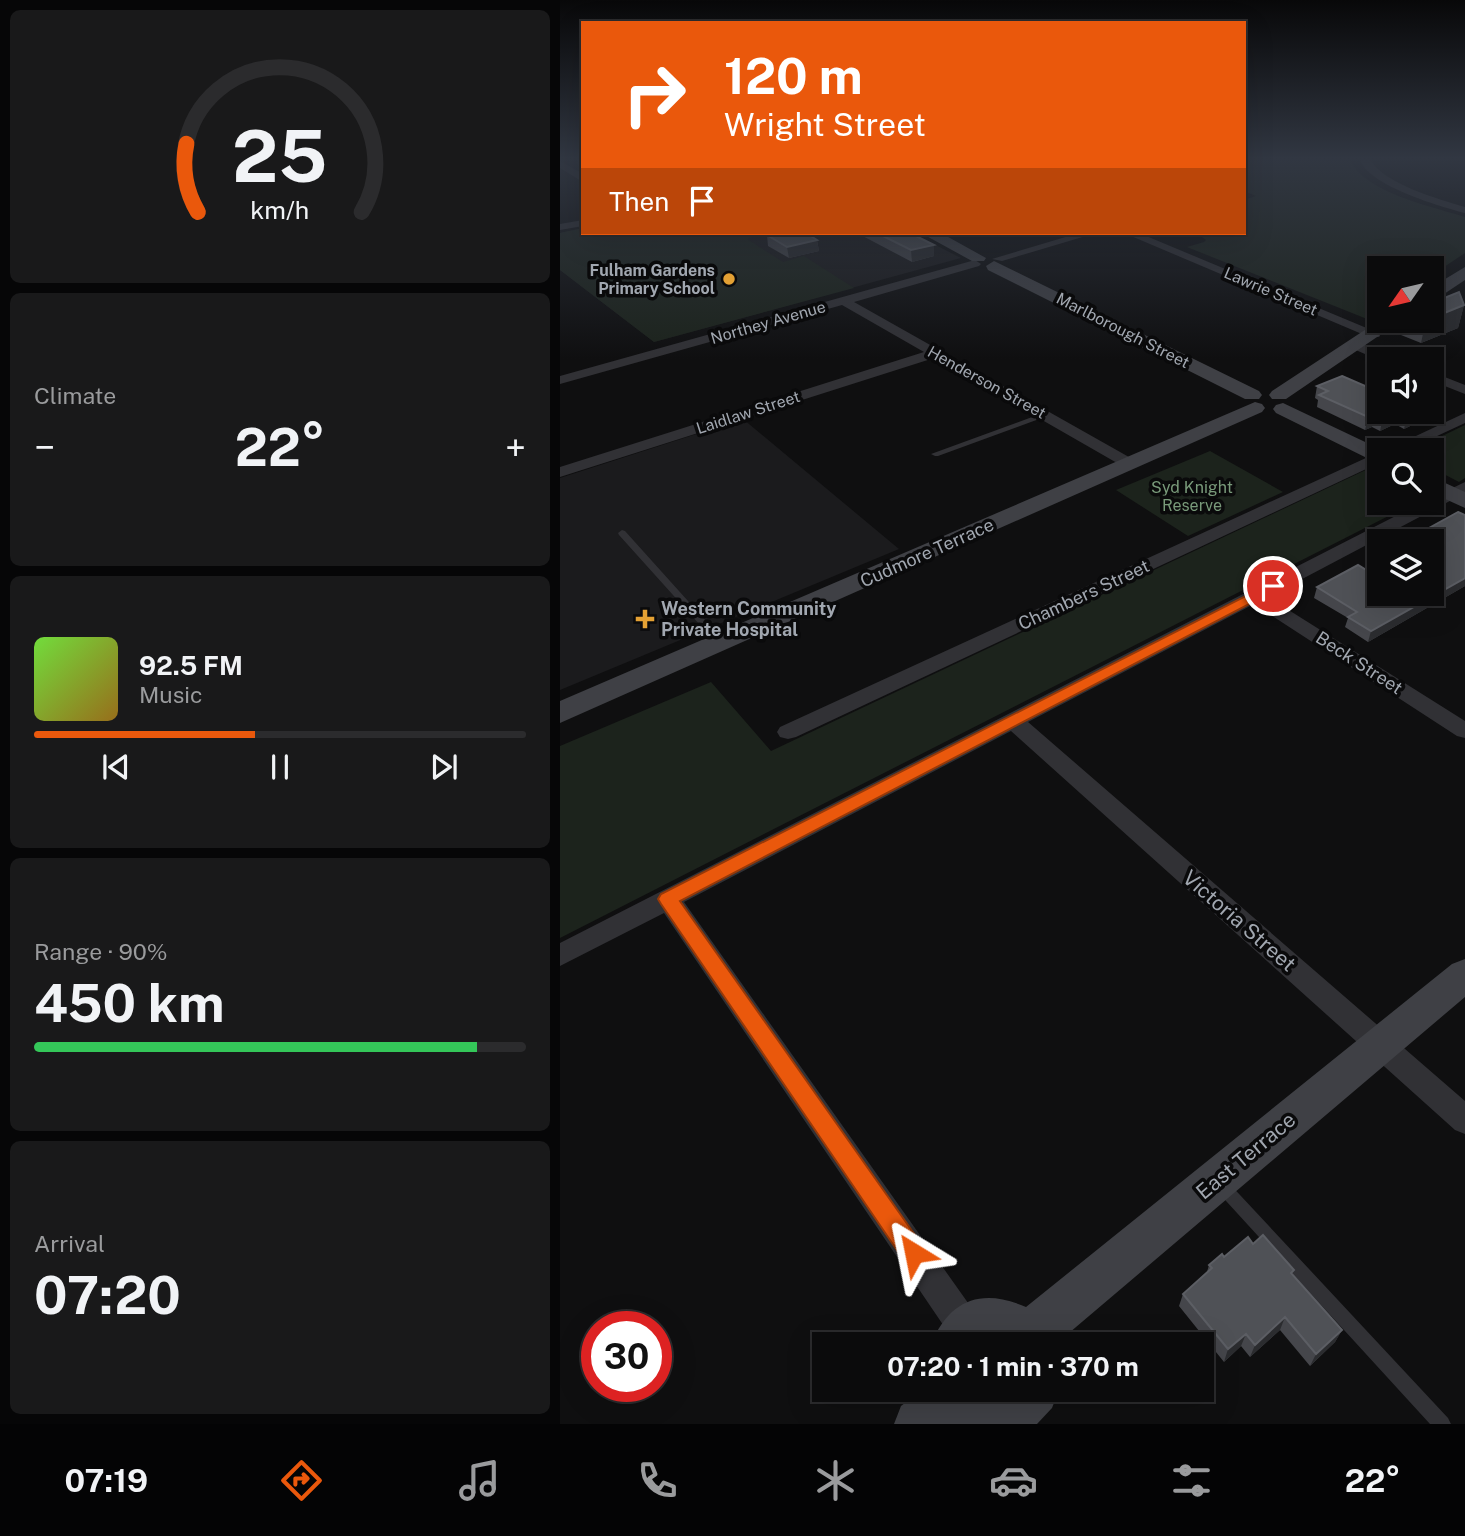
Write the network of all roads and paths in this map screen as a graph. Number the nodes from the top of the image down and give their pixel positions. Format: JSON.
{"nodes":[{"id":1,"x":933,"y":235,"type":"edge"},
{"id":2,"x":1083,"y":235,"type":"edge"},
{"id":3,"x":1135,"y":235,"type":"edge"},
{"id":4,"x":986,"y":262,"type":"junction"},
{"id":5,"x":1462,"y":277,"type":"edge"},
{"id":6,"x":1444,"y":287,"type":"edge"},
{"id":7,"x":844,"y":301,"type":"junction"},
{"id":8,"x":1374,"y":334,"type":"joint"},
{"id":9,"x":1356,"y":345,"type":"junction"},
{"id":10,"x":1367,"y":350,"type":"edge"},
{"id":11,"x":936,"y":353,"type":"junction"},
{"id":12,"x":560,"y":365,"type":"edge"},
{"id":13,"x":566,"y":378,"type":"edge"},
{"id":14,"x":1444,"y":381,"type":"edge"},
{"id":15,"x":1465,"y":390,"type":"edge"},
{"id":16,"x":1254,"y":402,"type":"junction"},
{"id":17,"x":1281,"y":402,"type":"junction"},
{"id":18,"x":1046,"y":415,"type":"junction"},
{"id":19,"x":1465,"y":417,"type":"edge"},
{"id":20,"x":1420,"y":438,"type":"edge"},
{"id":21,"x":1367,"y":450,"type":"edge"},
{"id":22,"x":935,"y":454,"type":"dead end"},
{"id":23,"x":1367,"y":463,"type":"edge"},
{"id":24,"x":1130,"y":464,"type":"junction"},
{"id":25,"x":560,"y":472,"type":"edge"},
{"id":26,"x":1453,"y":491,"type":"edge"},
{"id":27,"x":622,"y":533,"type":"dead end"},
{"id":28,"x":1254,"y":596,"type":"junction"},
{"id":29,"x":721,"y":643,"type":"junction"},
{"id":30,"x":560,"y":713,"type":"edge"},
{"id":31,"x":1013,"y":721,"type":"junction"},
{"id":32,"x":1465,"y":731,"type":"edge"},
{"id":33,"x":788,"y":732,"type":"dead end"},
{"id":34,"x":668,"y":899,"type":"junction"},
{"id":35,"x":560,"y":955,"type":"edge"},
{"id":36,"x":1465,"y":975,"type":"edge"},
{"id":37,"x":1380,"y":1045,"type":"junction"},
{"id":38,"x":1465,"y":1120,"type":"edge"},
{"id":39,"x":1216,"y":1181,"type":"junction"},
{"id":40,"x":957,"y":1332,"type":"edge"},
{"id":41,"x":966,"y":1332,"type":"edge"},
{"id":42,"x":1023,"y":1332,"type":"edge"},
{"id":43,"x":1039,"y":1332,"type":"edge"},
{"id":44,"x":942,"y":1403,"type":"edge"},
{"id":45,"x":1028,"y":1407,"type":"edge"},
{"id":46,"x":1442,"y":1424,"type":"edge"}],
"edges":[{"from":1,"to":4,"type":"street","name":"Marlborough Street"},
{"from":2,"to":4,"type":"street","name":"Northey Avenue"},
{"from":3,"to":8,"type":"street","name":"Lawrie Street"},
{"from":4,"to":7,"type":"street","name":"Northey Avenue"},
{"from":4,"to":16,"type":"street","name":"Marlborough Street"},
{"from":5,"to":6,"type":"street"},
{"from":7,"to":11,"type":"street","name":"Henderson Street"},
{"from":7,"to":13,"type":"street","name":"Northey Avenue"},
{"from":8,"to":9,"type":"street"},
{"from":9,"to":10,"type":"street"},
{"from":9,"to":17,"type":"street"},
{"from":11,"to":18,"type":"street","name":"Henderson Street"},
{"from":11,"to":25,"type":"street","name":"Laidlaw Street"},
{"from":12,"to":13,"type":"street"},
{"from":14,"to":15,"type":"street"},
{"from":16,"to":17,"type":"street"},
{"from":16,"to":24,"type":"street","name":"Cudmore Terrace"},
{"from":17,"to":21,"type":"street"},
{"from":18,"to":22,"type":"lane"},
{"from":18,"to":24,"type":"street","name":"Henderson Street"},
{"from":19,"to":20,"type":"street"},
{"from":23,"to":33,"type":"street","name":"Chambers Street"},
{"from":24,"to":29,"type":"street","name":"Cudmore Terrace"},
{"from":26,"to":28,"type":"street"},
{"from":27,"to":29,"type":"lane"},
{"from":28,"to":31,"type":"street"},
{"from":28,"to":32,"type":"street","name":"Beck Street"},
{"from":29,"to":30,"type":"street","name":"Cudmore Terrace"},
{"from":31,"to":34,"type":"street"},
{"from":31,"to":37,"type":"street","name":"Victoria Street"},
{"from":34,"to":35,"type":"street"},
{"from":34,"to":40,"type":"street"},
{"from":36,"to":37,"type":"street","name":"East Terrace"},
{"from":37,"to":38,"type":"street","name":"Victoria Street"},
{"from":37,"to":39,"type":"street","name":"East Terrace"},
{"from":39,"to":43,"type":"street","name":"East Terrace"},
{"from":39,"to":46,"type":"lane"},
{"from":41,"to":42,"type":"street"},
{"from":44,"to":45,"type":"street"}]}
